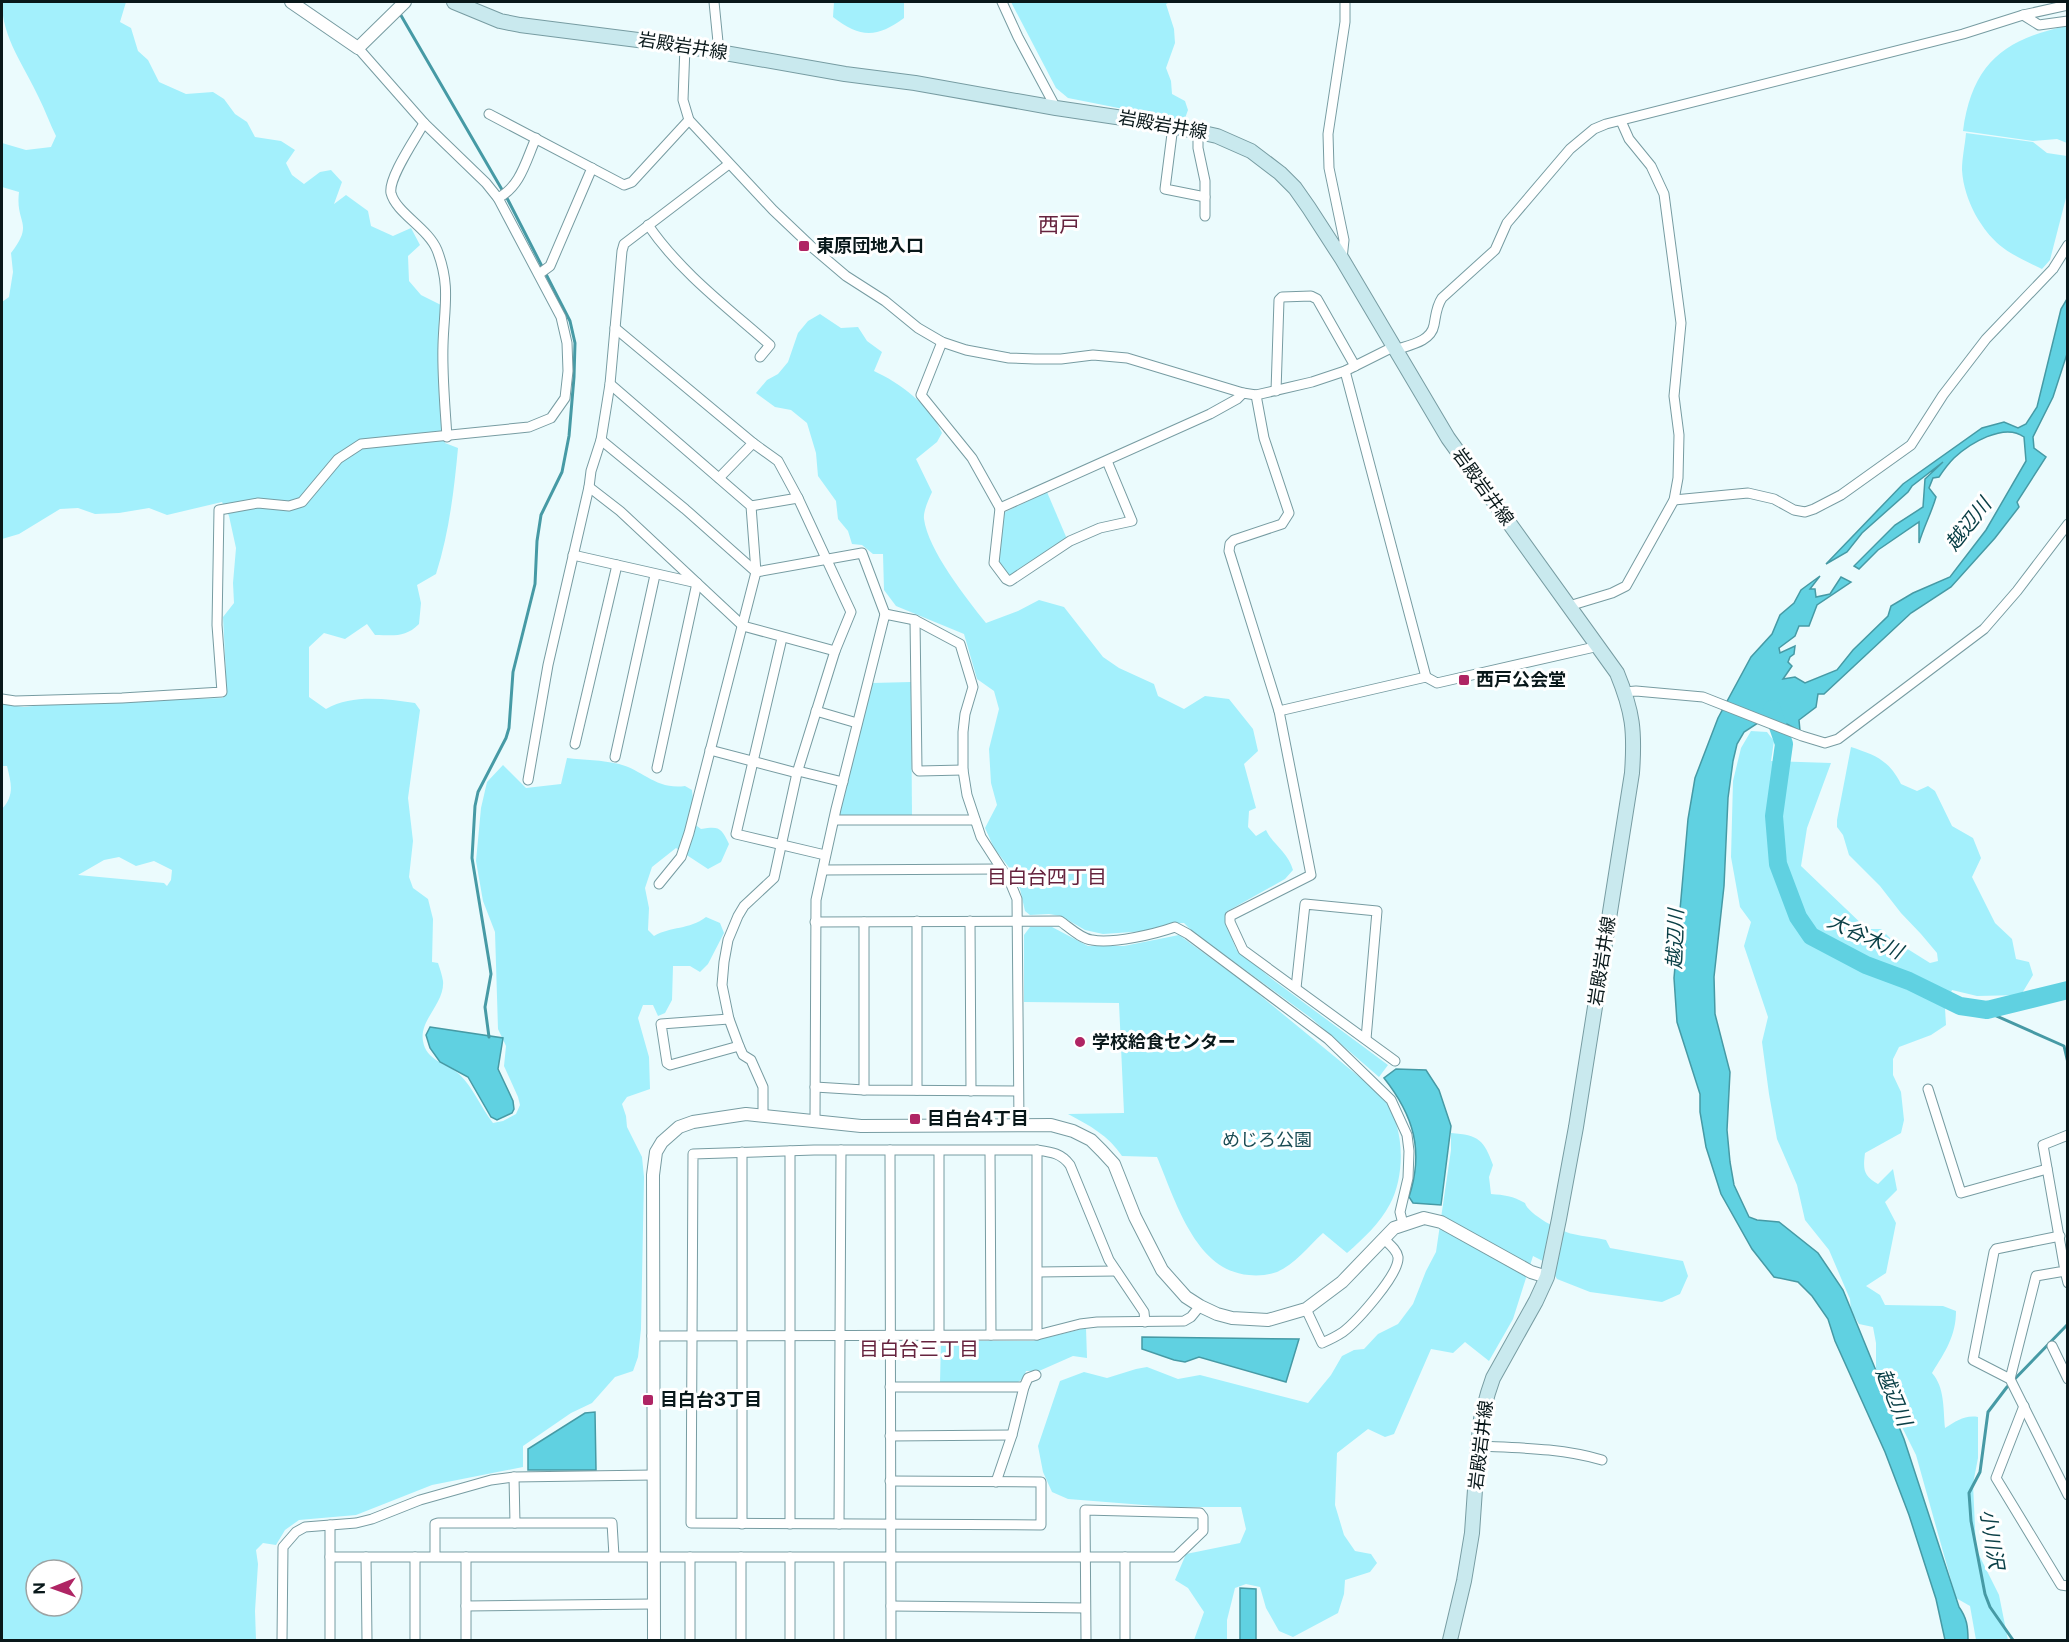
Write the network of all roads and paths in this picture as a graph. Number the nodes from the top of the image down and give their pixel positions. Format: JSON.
{"nodes":[{"id":1,"x":291,"y":2,"type":"edge"},
{"id":2,"x":405,"y":2,"type":"edge"},
{"id":3,"x":454,"y":2,"type":"edge"},
{"id":4,"x":714,"y":2,"type":"edge"},
{"id":5,"x":1002,"y":2,"type":"edge"},
{"id":6,"x":1345,"y":2,"type":"edge"},
{"id":7,"x":2067,"y":5,"type":"edge"},
{"id":8,"x":2023,"y":15,"type":"junction"},
{"id":9,"x":2067,"y":21,"type":"edge"},
{"id":10,"x":686,"y":46,"type":"junction"},
{"id":11,"x":358,"y":48,"type":"junction"},
{"id":12,"x":719,"y":52,"type":"junction"},
{"id":13,"x":1056,"y":108,"type":"junction"},
{"id":14,"x":489,"y":114,"type":"dead end"},
{"id":15,"x":689,"y":120,"type":"junction"},
{"id":16,"x":1621,"y":121,"type":"junction"},
{"id":17,"x":424,"y":123,"type":"junction"},
{"id":18,"x":1173,"y":126,"type":"junction"},
{"id":19,"x":1198,"y":130,"type":"junction"},
{"id":20,"x":536,"y":138,"type":"junction"},
{"id":21,"x":729,"y":164,"type":"junction"},
{"id":22,"x":592,"y":168,"type":"junction"},
{"id":23,"x":1205,"y":197,"type":"junction"},
{"id":24,"x":498,"y":198,"type":"junction"},
{"id":25,"x":1205,"y":216,"type":"dead end"},
{"id":26,"x":648,"y":225,"type":"junction"},
{"id":27,"x":2067,"y":245,"type":"edge"},
{"id":28,"x":1342,"y":259,"type":"junction"},
{"id":29,"x":539,"y":274,"type":"junction"},
{"id":30,"x":615,"y":328,"type":"junction"},
{"id":31,"x":942,"y":342,"type":"junction"},
{"id":32,"x":1394,"y":349,"type":"junction"},
{"id":33,"x":760,"y":357,"type":"dead end"},
{"id":34,"x":1355,"y":366,"type":"junction"},
{"id":35,"x":1346,"y":371,"type":"junction"},
{"id":36,"x":610,"y":384,"type":"junction"},
{"id":37,"x":1275,"y":391,"type":"junction"},
{"id":38,"x":1243,"y":393,"type":"junction"},
{"id":39,"x":1256,"y":395,"type":"junction"},
{"id":40,"x":447,"y":437,"type":"junction"},
{"id":41,"x":601,"y":440,"type":"junction"},
{"id":42,"x":753,"y":443,"type":"junction"},
{"id":43,"x":1107,"y":461,"type":"junction"},
{"id":44,"x":719,"y":478,"type":"junction"},
{"id":45,"x":589,"y":487,"type":"junction"},
{"id":46,"x":798,"y":498,"type":"junction"},
{"id":47,"x":1674,"y":500,"type":"junction"},
{"id":48,"x":751,"y":506,"type":"junction"},
{"id":49,"x":1000,"y":508,"type":"junction"},
{"id":50,"x":2067,"y":524,"type":"edge"},
{"id":51,"x":573,"y":555,"type":"junction"},
{"id":52,"x":826,"y":560,"type":"junction"},
{"id":53,"x":617,"y":565,"type":"junction"},
{"id":54,"x":756,"y":572,"type":"junction"},
{"id":55,"x":655,"y":575,"type":"junction"},
{"id":56,"x":697,"y":583,"type":"junction"},
{"id":57,"x":1569,"y":606,"type":"junction"},
{"id":58,"x":885,"y":614,"type":"junction"},
{"id":59,"x":915,"y":621,"type":"junction"},
{"id":60,"x":743,"y":626,"type":"junction"},
{"id":61,"x":782,"y":638,"type":"junction"},
{"id":62,"x":1599,"y":646,"type":"junction"},
{"id":63,"x":835,"y":651,"type":"junction"},
{"id":64,"x":1426,"y":677,"type":"junction"},
{"id":65,"x":1625,"y":693,"type":"junction"},
{"id":66,"x":2,"y":699,"type":"edge"},
{"id":67,"x":816,"y":711,"type":"junction"},
{"id":68,"x":1279,"y":711,"type":"junction"},
{"id":69,"x":857,"y":723,"type":"junction"},
{"id":70,"x":575,"y":744,"type":"dead end"},
{"id":71,"x":710,"y":750,"type":"junction"},
{"id":72,"x":615,"y":757,"type":"dead end"},
{"id":73,"x":754,"y":761,"type":"junction"},
{"id":74,"x":657,"y":768,"type":"dead end"},
{"id":75,"x":963,"y":770,"type":"junction"},
{"id":76,"x":798,"y":772,"type":"junction"},
{"id":77,"x":528,"y":780,"type":"dead end"},
{"id":78,"x":843,"y":782,"type":"junction"},
{"id":79,"x":834,"y":820,"type":"junction"},
{"id":80,"x":975,"y":820,"type":"junction"},
{"id":81,"x":780,"y":844,"type":"junction"},
{"id":82,"x":825,"y":855,"type":"junction"},
{"id":83,"x":1002,"y":869,"type":"junction"},
{"id":84,"x":823,"y":870,"type":"junction"},
{"id":85,"x":659,"y":884,"type":"dead end"},
{"id":86,"x":1019,"y":920,"type":"junction"},
{"id":87,"x":917,"y":921,"type":"junction"},
{"id":88,"x":970,"y":921,"type":"junction"},
{"id":89,"x":815,"y":922,"type":"junction"},
{"id":90,"x":864,"y":922,"type":"junction"},
{"id":91,"x":1296,"y":988,"type":"junction"},
{"id":92,"x":729,"y":1019,"type":"junction"},
{"id":93,"x":1366,"y":1039,"type":"junction"},
{"id":94,"x":739,"y":1046,"type":"junction"},
{"id":95,"x":1395,"y":1061,"type":"dead end"},
{"id":96,"x":815,"y":1087,"type":"junction"},
{"id":97,"x":1928,"y":1089,"type":"dead end"},
{"id":98,"x":864,"y":1090,"type":"junction"},
{"id":99,"x":917,"y":1090,"type":"junction"},
{"id":100,"x":1018,"y":1090,"type":"junction"},
{"id":101,"x":971,"y":1091,"type":"junction"},
{"id":102,"x":763,"y":1114,"type":"junction"},
{"id":103,"x":815,"y":1121,"type":"junction"},
{"id":104,"x":1019,"y":1124,"type":"junction"},
{"id":105,"x":2067,"y":1135,"type":"edge"},
{"id":106,"x":841,"y":1150,"type":"junction"},
{"id":107,"x":890,"y":1150,"type":"junction"},
{"id":108,"x":1037,"y":1150,"type":"junction"},
{"id":109,"x":790,"y":1151,"type":"junction"},
{"id":110,"x":939,"y":1151,"type":"junction"},
{"id":111,"x":990,"y":1151,"type":"junction"},
{"id":112,"x":742,"y":1152,"type":"junction"},
{"id":113,"x":2047,"y":1169,"type":"junction"},
{"id":114,"x":1403,"y":1224,"type":"junction"},
{"id":115,"x":2060,"y":1236,"type":"junction"},
{"id":116,"x":1384,"y":1239,"type":"junction"},
{"id":117,"x":2065,"y":1270,"type":"junction"},
{"id":118,"x":1116,"y":1271,"type":"junction"},
{"id":119,"x":1038,"y":1272,"type":"junction"},
{"id":120,"x":1547,"y":1277,"type":"junction"},
{"id":121,"x":2067,"y":1283,"type":"edge"},
{"id":122,"x":1200,"y":1306,"type":"junction"},
{"id":123,"x":1306,"y":1309,"type":"junction"},
{"id":124,"x":1145,"y":1322,"type":"junction"},
{"id":125,"x":991,"y":1335,"type":"junction"},
{"id":126,"x":1037,"y":1335,"type":"junction"},
{"id":127,"x":652,"y":1336,"type":"junction"},
{"id":128,"x":692,"y":1336,"type":"junction"},
{"id":129,"x":741,"y":1336,"type":"junction"},
{"id":130,"x":790,"y":1336,"type":"junction"},
{"id":131,"x":839,"y":1336,"type":"junction"},
{"id":132,"x":939,"y":1336,"type":"junction"},
{"id":133,"x":890,"y":1337,"type":"junction"},
{"id":134,"x":2052,"y":1346,"type":"dead end"},
{"id":135,"x":1036,"y":1375,"type":"dead end"},
{"id":136,"x":2010,"y":1379,"type":"junction"},
{"id":137,"x":2067,"y":1379,"type":"edge"},
{"id":138,"x":890,"y":1387,"type":"junction"},
{"id":139,"x":1024,"y":1387,"type":"junction"},
{"id":140,"x":2024,"y":1406,"type":"junction"},
{"id":141,"x":1012,"y":1435,"type":"junction"},
{"id":142,"x":890,"y":1437,"type":"junction"},
{"id":143,"x":1478,"y":1446,"type":"junction"},
{"id":144,"x":1602,"y":1460,"type":"dead end"},
{"id":145,"x":653,"y":1475,"type":"junction"},
{"id":146,"x":514,"y":1477,"type":"junction"},
{"id":147,"x":890,"y":1480,"type":"junction"},
{"id":148,"x":996,"y":1482,"type":"junction"},
{"id":149,"x":2067,"y":1495,"type":"edge"},
{"id":150,"x":515,"y":1522,"type":"junction"},
{"id":151,"x":742,"y":1524,"type":"junction"},
{"id":152,"x":790,"y":1524,"type":"junction"},
{"id":153,"x":838,"y":1524,"type":"junction"},
{"id":154,"x":330,"y":1525,"type":"junction"},
{"id":155,"x":890,"y":1525,"type":"junction"},
{"id":156,"x":614,"y":1556,"type":"junction"},
{"id":157,"x":653,"y":1556,"type":"junction"},
{"id":158,"x":330,"y":1557,"type":"junction"},
{"id":159,"x":366,"y":1557,"type":"junction"},
{"id":160,"x":415,"y":1557,"type":"junction"},
{"id":161,"x":435,"y":1557,"type":"junction"},
{"id":162,"x":466,"y":1557,"type":"junction"},
{"id":163,"x":690,"y":1557,"type":"junction"},
{"id":164,"x":741,"y":1557,"type":"junction"},
{"id":165,"x":790,"y":1557,"type":"junction"},
{"id":166,"x":1085,"y":1557,"type":"junction"},
{"id":167,"x":1125,"y":1557,"type":"junction"},
{"id":168,"x":839,"y":1558,"type":"junction"},
{"id":169,"x":890,"y":1558,"type":"junction"},
{"id":170,"x":2067,"y":1586,"type":"edge"},
{"id":171,"x":653,"y":1605,"type":"junction"},
{"id":172,"x":466,"y":1606,"type":"junction"},
{"id":173,"x":891,"y":1606,"type":"junction"},
{"id":174,"x":1085,"y":1608,"type":"junction"},
{"id":175,"x":282,"y":1641,"type":"edge"},
{"id":176,"x":330,"y":1641,"type":"edge"},
{"id":177,"x":367,"y":1641,"type":"edge"},
{"id":178,"x":415,"y":1641,"type":"edge"},
{"id":179,"x":466,"y":1641,"type":"edge"},
{"id":180,"x":654,"y":1641,"type":"edge"},
{"id":181,"x":690,"y":1641,"type":"edge"},
{"id":182,"x":741,"y":1641,"type":"edge"},
{"id":183,"x":790,"y":1641,"type":"edge"},
{"id":184,"x":839,"y":1641,"type":"edge"},
{"id":185,"x":891,"y":1641,"type":"edge"},
{"id":186,"x":1086,"y":1641,"type":"edge"},
{"id":187,"x":1125,"y":1641,"type":"edge"},
{"id":188,"x":1450,"y":1641,"type":"edge"}],
"edges":[{"from":1,"to":11,"type":"street"},
{"from":2,"to":11,"type":"street"},
{"from":3,"to":10,"type":"main road","name":"岩殿岩井線"},
{"from":4,"to":12,"type":"street"},
{"from":5,"to":13,"type":"street"},
{"from":6,"to":28,"type":"street"},
{"from":7,"to":8,"type":"street"},
{"from":8,"to":9,"type":"street"},
{"from":8,"to":16,"type":"street"},
{"from":10,"to":12,"type":"main road","name":"岩殿岩井線"},
{"from":10,"to":15,"type":"street"},
{"from":11,"to":17,"type":"street"},
{"from":12,"to":13,"type":"main road","name":"岩殿岩井線"},
{"from":13,"to":18,"type":"main road","name":"岩殿岩井線"},
{"from":14,"to":20,"type":"street"},
{"from":15,"to":21,"type":"street"},
{"from":15,"to":22,"type":"street"},
{"from":16,"to":32,"type":"street"},
{"from":16,"to":47,"type":"street"},
{"from":17,"to":24,"type":"street"},
{"from":17,"to":40,"type":"street"},
{"from":18,"to":19,"type":"main road","name":"岩殿岩井線"},
{"from":18,"to":23,"type":"street"},
{"from":19,"to":23,"type":"street"},
{"from":19,"to":28,"type":"main road","name":"岩殿岩井線"},
{"from":20,"to":22,"type":"street"},
{"from":20,"to":24,"type":"street"},
{"from":21,"to":26,"type":"street"},
{"from":21,"to":31,"type":"street"},
{"from":22,"to":29,"type":"street"},
{"from":23,"to":25,"type":"street"},
{"from":24,"to":29,"type":"street"},
{"from":26,"to":30,"type":"street"},
{"from":26,"to":33,"type":"street"},
{"from":27,"to":47,"type":"street"},
{"from":28,"to":32,"type":"main road","name":"岩殿岩井線"},
{"from":29,"to":40,"type":"street"},
{"from":30,"to":36,"type":"street"},
{"from":30,"to":42,"type":"street"},
{"from":31,"to":38,"type":"street"},
{"from":31,"to":49,"type":"street"},
{"from":32,"to":34,"type":"street"},
{"from":32,"to":57,"type":"main road","name":"岩殿岩井線"},
{"from":34,"to":35,"type":"street"},
{"from":34,"to":37,"type":"street"},
{"from":35,"to":37,"type":"street"},
{"from":35,"to":64,"type":"street"},
{"from":36,"to":41,"type":"street"},
{"from":36,"to":44,"type":"street"},
{"from":37,"to":39,"type":"street"},
{"from":38,"to":39,"type":"street"},
{"from":38,"to":43,"type":"street"},
{"from":39,"to":68,"type":"street"},
{"from":40,"to":66,"type":"street"},
{"from":41,"to":45,"type":"street"},
{"from":41,"to":54,"type":"street"},
{"from":42,"to":44,"type":"street"},
{"from":42,"to":46,"type":"street"},
{"from":43,"to":49,"type":"street"},
{"from":43,"to":49,"type":"street"},
{"from":44,"to":48,"type":"street"},
{"from":45,"to":51,"type":"street"},
{"from":45,"to":56,"type":"street"},
{"from":46,"to":48,"type":"street"},
{"from":46,"to":52,"type":"street"},
{"from":47,"to":57,"type":"street"},
{"from":48,"to":54,"type":"street"},
{"from":50,"to":65,"type":"street"},
{"from":51,"to":53,"type":"street"},
{"from":51,"to":77,"type":"street"},
{"from":52,"to":54,"type":"street"},
{"from":52,"to":58,"type":"street"},
{"from":52,"to":63,"type":"street"},
{"from":53,"to":55,"type":"street"},
{"from":53,"to":70,"type":"street"},
{"from":54,"to":60,"type":"street"},
{"from":55,"to":56,"type":"street"},
{"from":55,"to":72,"type":"street"},
{"from":56,"to":60,"type":"street"},
{"from":56,"to":74,"type":"street"},
{"from":57,"to":62,"type":"main road","name":"岩殿岩井線"},
{"from":58,"to":59,"type":"street"},
{"from":58,"to":69,"type":"street"},
{"from":59,"to":75,"type":"street"},
{"from":59,"to":75,"type":"street"},
{"from":60,"to":61,"type":"street"},
{"from":60,"to":71,"type":"street"},
{"from":61,"to":63,"type":"street"},
{"from":61,"to":73,"type":"street"},
{"from":62,"to":64,"type":"street"},
{"from":62,"to":65,"type":"main road","name":"岩殿岩井線"},
{"from":63,"to":67,"type":"street"},
{"from":64,"to":68,"type":"street"},
{"from":65,"to":120,"type":"main road","name":"岩殿岩井線"},
{"from":67,"to":69,"type":"street"},
{"from":67,"to":76,"type":"street"},
{"from":68,"to":91,"type":"street"},
{"from":69,"to":78,"type":"street"},
{"from":71,"to":73,"type":"street"},
{"from":71,"to":85,"type":"street"},
{"from":73,"to":76,"type":"street"},
{"from":73,"to":81,"type":"street"},
{"from":75,"to":80,"type":"street"},
{"from":76,"to":78,"type":"street"},
{"from":76,"to":81,"type":"street"},
{"from":78,"to":79,"type":"street"},
{"from":79,"to":80,"type":"street"},
{"from":79,"to":82,"type":"street"},
{"from":80,"to":83,"type":"street"},
{"from":81,"to":82,"type":"street"},
{"from":81,"to":92,"type":"street"},
{"from":82,"to":84,"type":"street"},
{"from":83,"to":84,"type":"street"},
{"from":83,"to":86,"type":"street"},
{"from":84,"to":89,"type":"street"},
{"from":86,"to":88,"type":"street"},
{"from":86,"to":100,"type":"street"},
{"from":86,"to":114,"type":"street"},
{"from":87,"to":88,"type":"street"},
{"from":87,"to":90,"type":"street"},
{"from":87,"to":99,"type":"street"},
{"from":88,"to":101,"type":"street"},
{"from":89,"to":90,"type":"street"},
{"from":89,"to":96,"type":"street"},
{"from":90,"to":98,"type":"street"},
{"from":91,"to":93,"type":"street"},
{"from":91,"to":93,"type":"street"},
{"from":92,"to":94,"type":"street"},
{"from":92,"to":94,"type":"street"},
{"from":93,"to":95,"type":"street"},
{"from":94,"to":102,"type":"street"},
{"from":96,"to":98,"type":"street"},
{"from":96,"to":103,"type":"street"},
{"from":97,"to":113,"type":"street"},
{"from":98,"to":99,"type":"street"},
{"from":99,"to":101,"type":"street"},
{"from":100,"to":101,"type":"street"},
{"from":100,"to":104,"type":"street"},
{"from":102,"to":103,"type":"street"},
{"from":102,"to":127,"type":"street"},
{"from":103,"to":104,"type":"street"},
{"from":104,"to":122,"type":"street"},
{"from":105,"to":113,"type":"street"},
{"from":106,"to":107,"type":"street"},
{"from":106,"to":109,"type":"street"},
{"from":106,"to":131,"type":"street"},
{"from":107,"to":110,"type":"street"},
{"from":107,"to":133,"type":"street"},
{"from":108,"to":111,"type":"street"},
{"from":108,"to":118,"type":"street"},
{"from":108,"to":119,"type":"street"},
{"from":109,"to":112,"type":"street"},
{"from":109,"to":130,"type":"street"},
{"from":110,"to":111,"type":"street"},
{"from":110,"to":132,"type":"street"},
{"from":111,"to":125,"type":"street"},
{"from":112,"to":128,"type":"street"},
{"from":112,"to":129,"type":"street"},
{"from":113,"to":115,"type":"street"},
{"from":114,"to":116,"type":"street"},
{"from":114,"to":120,"type":"street"},
{"from":115,"to":117,"type":"street"},
{"from":115,"to":136,"type":"street"},
{"from":116,"to":123,"type":"street"},
{"from":116,"to":123,"type":"street"},
{"from":117,"to":121,"type":"street"},
{"from":117,"to":136,"type":"street"},
{"from":118,"to":119,"type":"street"},
{"from":118,"to":124,"type":"street"},
{"from":119,"to":126,"type":"street"},
{"from":120,"to":143,"type":"main road","name":"岩殿岩井線"},
{"from":122,"to":123,"type":"street"},
{"from":122,"to":124,"type":"street"},
{"from":124,"to":126,"type":"street"},
{"from":125,"to":126,"type":"street"},
{"from":125,"to":132,"type":"street"},
{"from":127,"to":128,"type":"street"},
{"from":127,"to":145,"type":"street"},
{"from":128,"to":129,"type":"street"},
{"from":128,"to":151,"type":"street"},
{"from":129,"to":130,"type":"street"},
{"from":129,"to":151,"type":"street"},
{"from":130,"to":131,"type":"street"},
{"from":130,"to":152,"type":"street"},
{"from":131,"to":133,"type":"street"},
{"from":131,"to":153,"type":"street"},
{"from":132,"to":133,"type":"street"},
{"from":133,"to":138,"type":"street"},
{"from":134,"to":137,"type":"street"},
{"from":135,"to":139,"type":"street"},
{"from":136,"to":140,"type":"street"},
{"from":138,"to":139,"type":"street"},
{"from":138,"to":142,"type":"street"},
{"from":139,"to":141,"type":"street"},
{"from":140,"to":149,"type":"street"},
{"from":140,"to":170,"type":"street"},
{"from":141,"to":142,"type":"street"},
{"from":141,"to":148,"type":"street"},
{"from":142,"to":147,"type":"street"},
{"from":143,"to":144,"type":"street"},
{"from":143,"to":188,"type":"main road","name":"岩殿岩井線"},
{"from":145,"to":146,"type":"street"},
{"from":145,"to":157,"type":"street"},
{"from":146,"to":150,"type":"street"},
{"from":146,"to":154,"type":"street"},
{"from":147,"to":148,"type":"street"},
{"from":147,"to":155,"type":"street"},
{"from":148,"to":155,"type":"street"},
{"from":150,"to":156,"type":"street"},
{"from":150,"to":161,"type":"street"},
{"from":151,"to":152,"type":"street"},
{"from":152,"to":153,"type":"street"},
{"from":153,"to":155,"type":"street"},
{"from":154,"to":158,"type":"street"},
{"from":154,"to":175,"type":"street"},
{"from":155,"to":169,"type":"street"},
{"from":156,"to":157,"type":"street"},
{"from":156,"to":162,"type":"street"},
{"from":157,"to":163,"type":"street"},
{"from":157,"to":171,"type":"street"},
{"from":158,"to":159,"type":"street"},
{"from":158,"to":176,"type":"street"},
{"from":159,"to":160,"type":"street"},
{"from":159,"to":177,"type":"street"},
{"from":160,"to":161,"type":"street"},
{"from":160,"to":178,"type":"street"},
{"from":161,"to":162,"type":"street"},
{"from":162,"to":172,"type":"street"},
{"from":163,"to":164,"type":"street"},
{"from":163,"to":181,"type":"street"},
{"from":164,"to":165,"type":"street"},
{"from":164,"to":182,"type":"street"},
{"from":165,"to":168,"type":"street"},
{"from":165,"to":183,"type":"street"},
{"from":166,"to":167,"type":"street"},
{"from":166,"to":167,"type":"street"},
{"from":166,"to":169,"type":"street"},
{"from":166,"to":174,"type":"street"},
{"from":167,"to":187,"type":"street"},
{"from":168,"to":169,"type":"street"},
{"from":168,"to":184,"type":"street"},
{"from":169,"to":173,"type":"street"},
{"from":171,"to":172,"type":"street"},
{"from":171,"to":180,"type":"street"},
{"from":172,"to":179,"type":"street"},
{"from":173,"to":174,"type":"street"},
{"from":173,"to":185,"type":"street"},
{"from":174,"to":186,"type":"street"}]}
